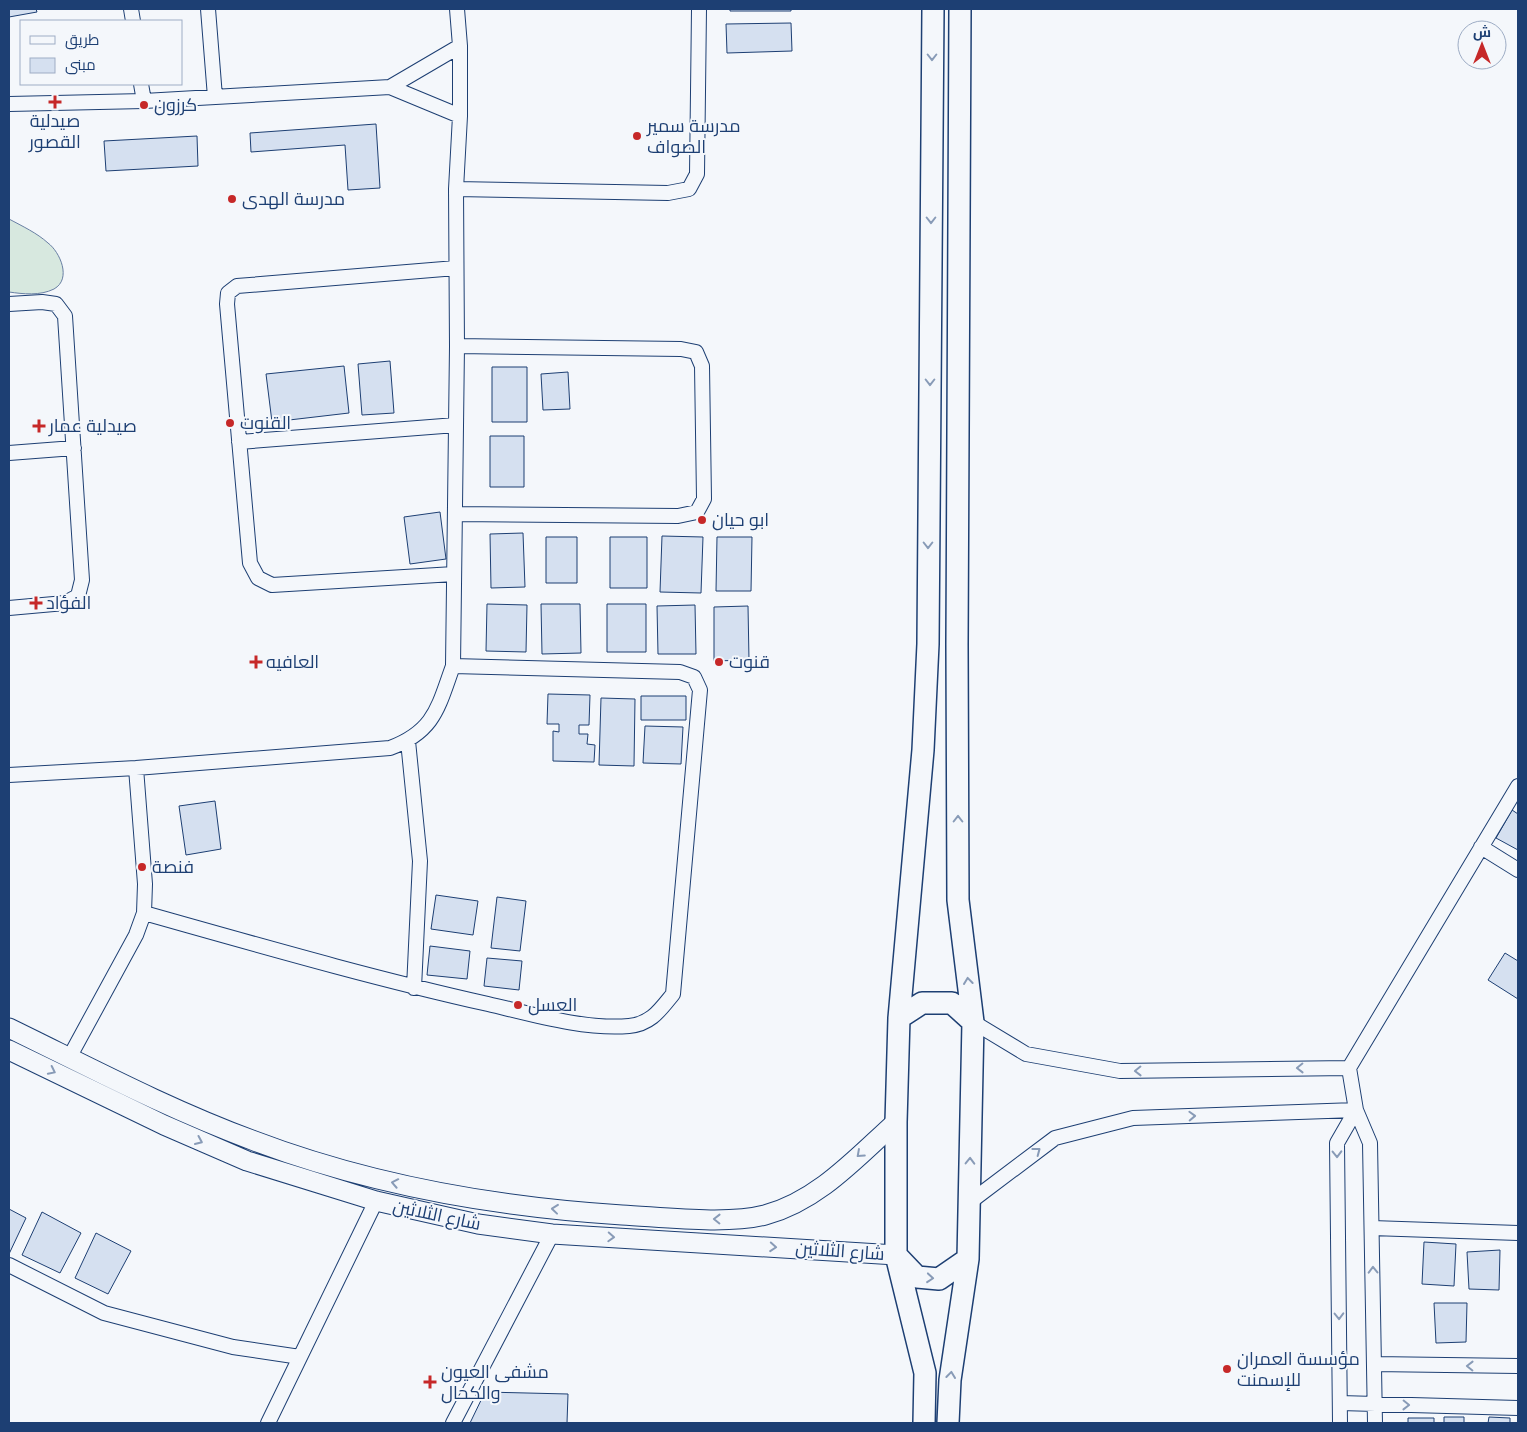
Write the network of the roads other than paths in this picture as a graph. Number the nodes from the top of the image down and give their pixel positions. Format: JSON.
{"nodes":[{"id":1,"x":208,"y":9,"type":"edge"},
{"id":2,"x":457,"y":9,"type":"edge"},
{"id":3,"x":699,"y":9,"type":"edge"},
{"id":4,"x":933,"y":9,"type":"edge"},
{"id":5,"x":960,"y":9,"type":"edge"},
{"id":6,"x":460,"y":46,"type":"junction"},
{"id":7,"x":141,"y":85,"type":"edge"},
{"id":8,"x":390,"y":87,"type":"junction"},
{"id":9,"x":215,"y":97,"type":"junction"},
{"id":10,"x":144,"y":101,"type":"junction"},
{"id":11,"x":9,"y":104,"type":"edge"},
{"id":12,"x":460,"y":116,"type":"junction"},
{"id":13,"x":456,"y":189,"type":"junction"},
{"id":14,"x":456,"y":268,"type":"junction"},
{"id":15,"x":9,"y":304,"type":"edge"},
{"id":16,"x":458,"y":346,"type":"junction"},
{"id":17,"x":456,"y":425,"type":"junction"},
{"id":18,"x":239,"y":442,"type":"junction"},
{"id":19,"x":74,"y":448,"type":"junction"},
{"id":20,"x":9,"y":453,"type":"edge"},
{"id":21,"x":455,"y":514,"type":"junction"},
{"id":22,"x":454,"y":574,"type":"junction"},
{"id":23,"x":9,"y":608,"type":"edge"},
{"id":24,"x":453,"y":666,"type":"junction"},
{"id":25,"x":408,"y":741,"type":"junction"},
{"id":26,"x":136,"y":768,"type":"junction"},
{"id":27,"x":9,"y":776,"type":"edge"},
{"id":28,"x":1518,"y":786,"type":"edge"},
{"id":29,"x":1481,"y":847,"type":"junction"},
{"id":30,"x":1518,"y":870,"type":"edge"},
{"id":31,"x":144,"y":913,"type":"junction"},
{"id":32,"x":414,"y":988,"type":"junction"},
{"id":33,"x":899,"y":1018,"type":"junction"},
{"id":34,"x":973,"y":1022,"type":"junction"},
{"id":35,"x":9,"y":1028,"type":"edge"},
{"id":36,"x":9,"y":1050,"type":"edge"},
{"id":37,"x":69,"y":1058,"type":"junction"},
{"id":38,"x":1349,"y":1068,"type":"junction"},
{"id":39,"x":170,"y":1106,"type":"junction"},
{"id":40,"x":1356,"y":1110,"type":"junction"},
{"id":41,"x":896,"y":1122,"type":"junction"},
{"id":42,"x":164,"y":1125,"type":"junction"},
{"id":43,"x":481,"y":1199,"type":"junction"},
{"id":44,"x":376,"y":1201,"type":"junction"},
{"id":45,"x":970,"y":1202,"type":"junction"},
{"id":46,"x":478,"y":1224,"type":"junction"},
{"id":47,"x":1372,"y":1228,"type":"junction"},
{"id":48,"x":1518,"y":1233,"type":"edge"},
{"id":49,"x":552,"y":1234,"type":"junction"},
{"id":50,"x":896,"y":1255,"type":"junction"},
{"id":51,"x":968,"y":1259,"type":"junction"},
{"id":52,"x":9,"y":1265,"type":"edge"},
{"id":53,"x":300,"y":1357,"type":"junction"},
{"id":54,"x":1374,"y":1364,"type":"junction"},
{"id":55,"x":1518,"y":1366,"type":"edge"},
{"id":56,"x":1340,"y":1404,"type":"junction"},
{"id":57,"x":1375,"y":1405,"type":"junction"},
{"id":58,"x":1518,"y":1408,"type":"edge"},
{"id":59,"x":268,"y":1423,"type":"edge"},
{"id":60,"x":453,"y":1423,"type":"edge"},
{"id":61,"x":924,"y":1423,"type":"edge"},
{"id":62,"x":948,"y":1423,"type":"edge"},
{"id":63,"x":1340,"y":1423,"type":"edge"},
{"id":64,"x":1376,"y":1423,"type":"edge"}],
"edges":[{"from":1,"to":9,"type":"street"},
{"from":2,"to":6,"type":"street"},
{"from":3,"to":13,"type":"street"},
{"from":4,"to":33,"type":"main road","one_way":true},
{"from":34,"to":5,"type":"main road","one_way":true},
{"from":6,"to":8,"type":"street"},
{"from":6,"to":12,"type":"street"},
{"from":7,"to":10,"type":"street"},
{"from":8,"to":9,"type":"street"},
{"from":8,"to":12,"type":"street"},
{"from":9,"to":10,"type":"street"},
{"from":10,"to":11,"type":"street"},
{"from":12,"to":13,"type":"street"},
{"from":13,"to":14,"type":"street"},
{"from":14,"to":16,"type":"street"},
{"from":14,"to":18,"type":"street"},
{"from":15,"to":19,"type":"street"},
{"from":16,"to":17,"type":"street"},
{"from":16,"to":21,"type":"street"},
{"from":17,"to":18,"type":"street"},
{"from":17,"to":21,"type":"street"},
{"from":18,"to":22,"type":"street"},
{"from":19,"to":20,"type":"street"},
{"from":19,"to":23,"type":"street"},
{"from":21,"to":22,"type":"street"},
{"from":22,"to":24,"type":"street"},
{"from":24,"to":25,"type":"street"},
{"from":24,"to":32,"type":"street"},
{"from":25,"to":26,"type":"street"},
{"from":25,"to":32,"type":"street"},
{"from":26,"to":27,"type":"street"},
{"from":26,"to":31,"type":"street"},
{"from":28,"to":29,"type":"street"},
{"from":29,"to":30,"type":"street"},
{"from":29,"to":38,"type":"street"},
{"from":31,"to":32,"type":"street"},
{"from":31,"to":37,"type":"street"},
{"from":33,"to":34,"type":"main road"},
{"from":33,"to":41,"type":"main road"},
{"from":38,"to":34,"type":"street","one_way":true},
{"from":45,"to":34,"type":"main road","one_way":true},
{"from":35,"to":37,"type":"main road"},
{"from":36,"to":42,"type":"main road","name":"شارع الثلاثين","one_way":true},
{"from":37,"to":39,"type":"main road"},
{"from":38,"to":40,"type":"street"},
{"from":39,"to":42,"type":"main road"},
{"from":43,"to":39,"type":"main road","one_way":true},
{"from":45,"to":40,"type":"street","one_way":true},
{"from":40,"to":47,"type":"street"},
{"from":40,"to":56,"type":"street","one_way":true},
{"from":41,"to":43,"type":"main road","one_way":true},
{"from":41,"to":50,"type":"main road"},
{"from":42,"to":44,"type":"main road","name":"شارع الثلاثين","one_way":true},
{"from":43,"to":46,"type":"main road"},
{"from":44,"to":46,"type":"main road","name":"شارع الثلاثين"},
{"from":44,"to":53,"type":"street"},
{"from":45,"to":51,"type":"main road"},
{"from":46,"to":49,"type":"main road","name":"شارع الثلاثين"},
{"from":47,"to":48,"type":"street"},
{"from":54,"to":47,"type":"street","one_way":true},
{"from":49,"to":50,"type":"main road","name":"شارع الثلاثين","one_way":true},
{"from":49,"to":60,"type":"street"},
{"from":50,"to":51,"type":"main road","one_way":true},
{"from":50,"to":61,"type":"main road"},
{"from":62,"to":51,"type":"main road","one_way":true},
{"from":52,"to":53,"type":"street"},
{"from":53,"to":59,"type":"street"},
{"from":55,"to":54,"type":"street","one_way":true},
{"from":54,"to":57,"type":"street"},
{"from":56,"to":57,"type":"street"},
{"from":56,"to":63,"type":"street"},
{"from":57,"to":58,"type":"street","one_way":true},
{"from":57,"to":64,"type":"street"}]}
